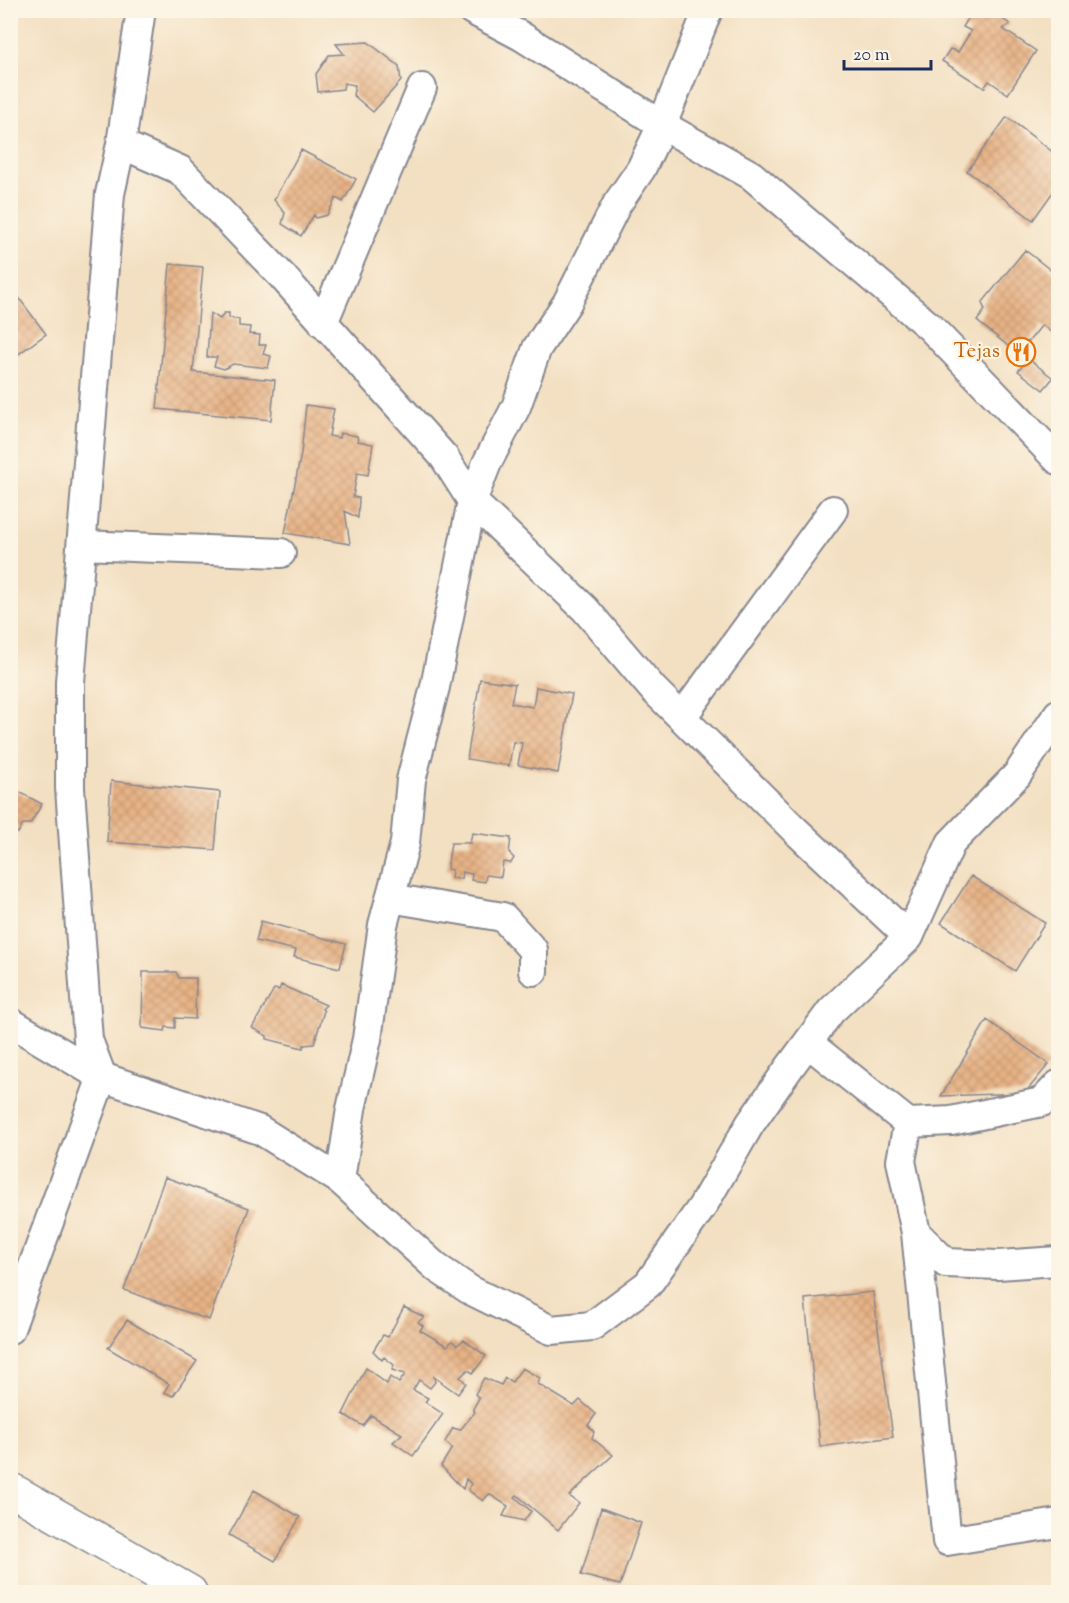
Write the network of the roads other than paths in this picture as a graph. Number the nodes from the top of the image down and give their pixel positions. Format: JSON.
{"nodes":[{"id":1,"x":141,"y":10,"type":"edge"},
{"id":2,"x":472,"y":10,"type":"edge"},
{"id":3,"x":708,"y":10,"type":"edge"},
{"id":4,"x":422,"y":88,"type":"dead end"},
{"id":5,"x":662,"y":125,"type":"junction"},
{"id":6,"x":122,"y":144,"type":"junction"},
{"id":7,"x":323,"y":323,"type":"junction"},
{"id":8,"x":1059,"y":460,"type":"edge"},
{"id":9,"x":472,"y":501,"type":"junction"},
{"id":10,"x":833,"y":510,"type":"dead end"},
{"id":11,"x":82,"y":545,"type":"junction"},
{"id":12,"x":281,"y":553,"type":"dead end"},
{"id":13,"x":1059,"y":714,"type":"edge"},
{"id":14,"x":682,"y":717,"type":"junction"},
{"id":15,"x":390,"y":898,"type":"junction"},
{"id":16,"x":909,"y":937,"type":"junction"},
{"id":17,"x":533,"y":971,"type":"dead end"},
{"id":18,"x":10,"y":1022,"type":"edge"},
{"id":19,"x":808,"y":1043,"type":"junction"},
{"id":20,"x":102,"y":1077,"type":"junction"},
{"id":21,"x":1059,"y":1085,"type":"edge"},
{"id":22,"x":908,"y":1123,"type":"junction"},
{"id":23,"x":340,"y":1180,"type":"junction"},
{"id":24,"x":916,"y":1233,"type":"junction"},
{"id":25,"x":1059,"y":1261,"type":"edge"},
{"id":26,"x":10,"y":1329,"type":"edge"},
{"id":27,"x":10,"y":1489,"type":"edge"},
{"id":28,"x":1059,"y":1523,"type":"edge"},
{"id":29,"x":190,"y":1593,"type":"edge"}],
"edges":[{"from":1,"to":6,"type":"street"},
{"from":2,"to":5,"type":"street"},
{"from":3,"to":5,"type":"street"},
{"from":4,"to":7,"type":"street"},
{"from":5,"to":8,"type":"street"},
{"from":5,"to":9,"type":"street"},
{"from":6,"to":7,"type":"street"},
{"from":6,"to":11,"type":"street"},
{"from":7,"to":9,"type":"street"},
{"from":9,"to":14,"type":"street"},
{"from":9,"to":15,"type":"street"},
{"from":10,"to":14,"type":"street"},
{"from":11,"to":12,"type":"street"},
{"from":11,"to":20,"type":"street"},
{"from":13,"to":16,"type":"street"},
{"from":14,"to":16,"type":"street"},
{"from":15,"to":17,"type":"street"},
{"from":15,"to":23,"type":"street"},
{"from":16,"to":19,"type":"street"},
{"from":18,"to":20,"type":"street"},
{"from":19,"to":22,"type":"street"},
{"from":19,"to":23,"type":"street"},
{"from":20,"to":23,"type":"street"},
{"from":20,"to":26,"type":"street"},
{"from":21,"to":22,"type":"street"},
{"from":22,"to":24,"type":"street"},
{"from":24,"to":25,"type":"street"},
{"from":24,"to":28,"type":"street"},
{"from":27,"to":29,"type":"main road"}]}
